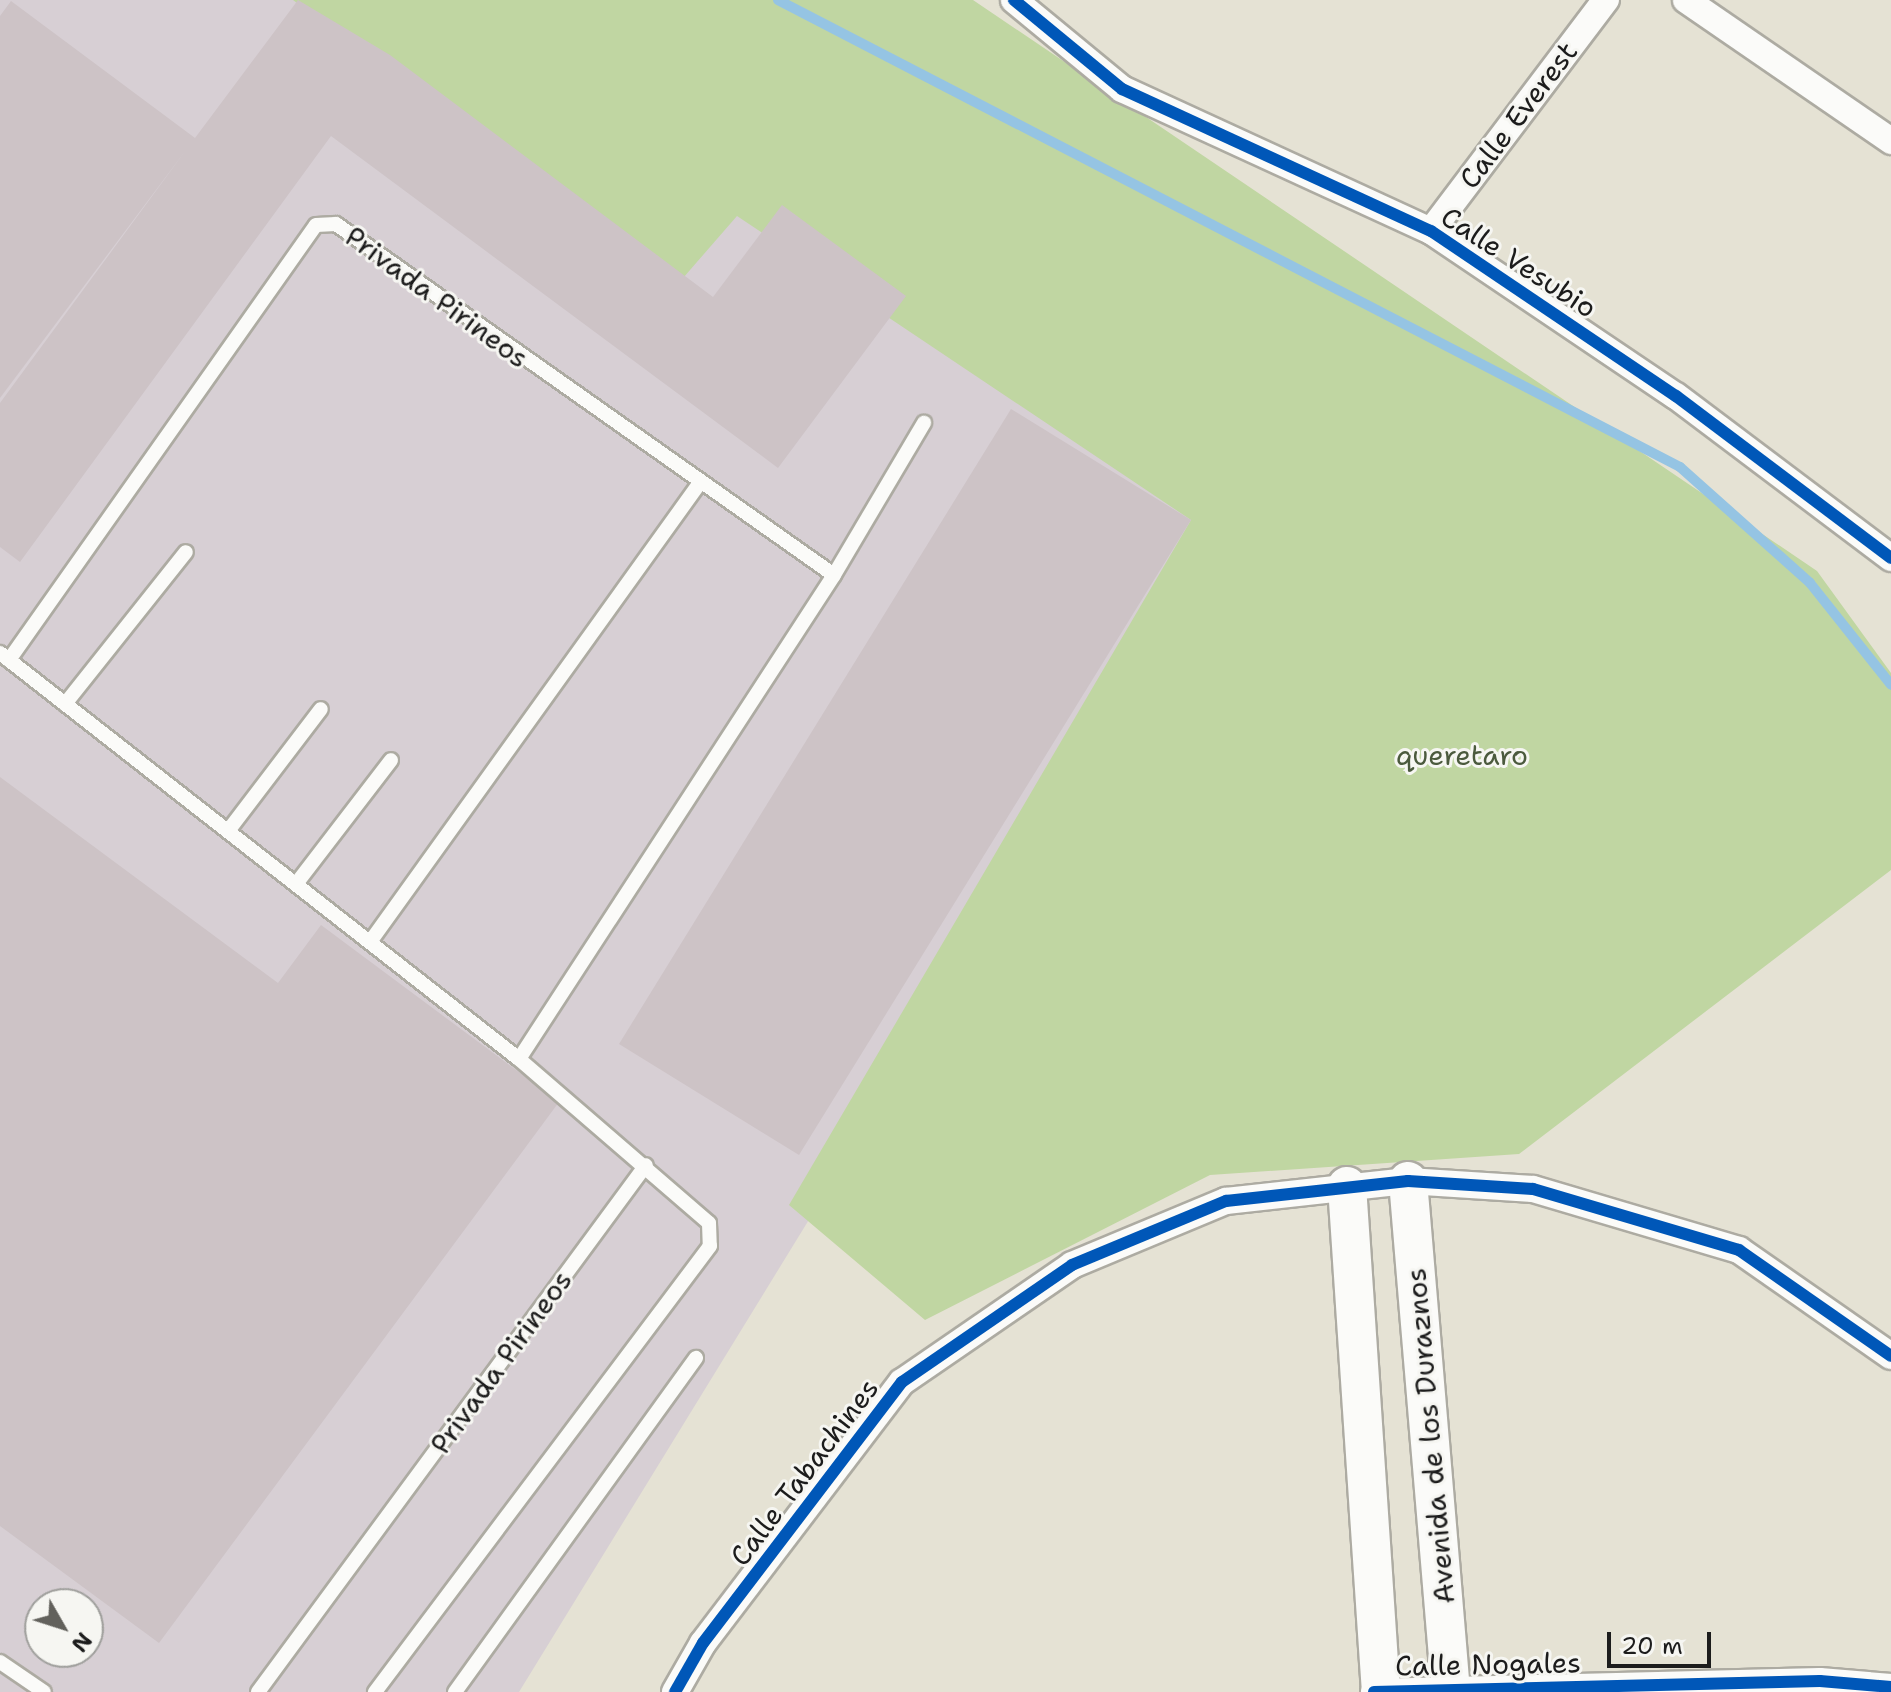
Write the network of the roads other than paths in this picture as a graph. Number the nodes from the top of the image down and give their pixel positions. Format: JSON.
{"nodes":[{"id":1,"x":1014,"y":0,"type":"edge"},
{"id":2,"x":1606,"y":0,"type":"edge"},
{"id":3,"x":1686,"y":0,"type":"edge"},
{"id":4,"x":1891,"y":141,"type":"edge"},
{"id":5,"x":1431,"y":231,"type":"junction"},
{"id":6,"x":924,"y":423,"type":"dead end"},
{"id":7,"x":699,"y":484,"type":"junction"},
{"id":8,"x":186,"y":552,"type":"dead end"},
{"id":9,"x":1891,"y":558,"type":"edge"},
{"id":10,"x":834,"y":575,"type":"junction"},
{"id":11,"x":5,"y":656,"type":"edge"},
{"id":12,"x":65,"y":704,"type":"junction"},
{"id":13,"x":321,"y":709,"type":"dead end"},
{"id":14,"x":391,"y":760,"type":"dead end"},
{"id":15,"x":228,"y":831,"type":"junction"},
{"id":16,"x":296,"y":884,"type":"junction"},
{"id":17,"x":370,"y":942,"type":"junction"},
{"id":18,"x":519,"y":1059,"type":"junction"},
{"id":19,"x":646,"y":1165,"type":"junction"},
{"id":20,"x":1408,"y":1181,"type":"junction"},
{"id":21,"x":1347,"y":1186,"type":"junction"},
{"id":22,"x":1891,"y":1356,"type":"edge"},
{"id":23,"x":696,"y":1358,"type":"dead end"},
{"id":24,"x":0,"y":1662,"type":"edge"},
{"id":25,"x":1891,"y":1687,"type":"edge"},
{"id":26,"x":1451,"y":1690,"type":"edge"},
{"id":27,"x":1379,"y":1691,"type":"edge"},
{"id":28,"x":44,"y":1692,"type":"edge"},
{"id":29,"x":258,"y":1692,"type":"edge"},
{"id":30,"x":375,"y":1692,"type":"edge"},
{"id":31,"x":455,"y":1692,"type":"edge"},
{"id":32,"x":675,"y":1692,"type":"edge"}],
"edges":[{"from":1,"to":5,"type":"street","name":"Calle Vesubio"},
{"from":2,"to":5,"type":"street","name":"Calle Everest"},
{"from":3,"to":4,"type":"street"},
{"from":5,"to":9,"type":"street","name":"Calle Vesubio"},
{"from":6,"to":10,"type":"lane"},
{"from":7,"to":10,"type":"lane","name":"Privada Pirineos"},
{"from":7,"to":11,"type":"lane","name":"Privada Pirineos"},
{"from":7,"to":17,"type":"lane"},
{"from":8,"to":12,"type":"lane"},
{"from":10,"to":18,"type":"lane"},
{"from":11,"to":12,"type":"lane","name":"Privada Pirineos"},
{"from":12,"to":15,"type":"lane","name":"Privada Pirineos"},
{"from":13,"to":15,"type":"lane"},
{"from":14,"to":16,"type":"lane"},
{"from":15,"to":16,"type":"lane","name":"Privada Pirineos"},
{"from":16,"to":17,"type":"lane","name":"Privada Pirineos"},
{"from":17,"to":18,"type":"lane","name":"Privada Pirineos"},
{"from":18,"to":19,"type":"lane","name":"Privada Pirineos"},
{"from":19,"to":29,"type":"lane","name":"Privada Pirineos"},
{"from":19,"to":30,"type":"lane"},
{"from":20,"to":21,"type":"street","name":"Calle Tabachines"},
{"from":20,"to":22,"type":"street","name":"Calle Tabachines"},
{"from":20,"to":26,"type":"street","name":"Avenida de los Duraznos"},
{"from":21,"to":27,"type":"street"},
{"from":21,"to":32,"type":"street","name":"Calle Tabachines"},
{"from":23,"to":31,"type":"lane"},
{"from":24,"to":28,"type":"lane"},
{"from":25,"to":26,"type":"street","name":"Calle Nogales"},
{"from":26,"to":27,"type":"street","name":"Calle Nogales"}]}
